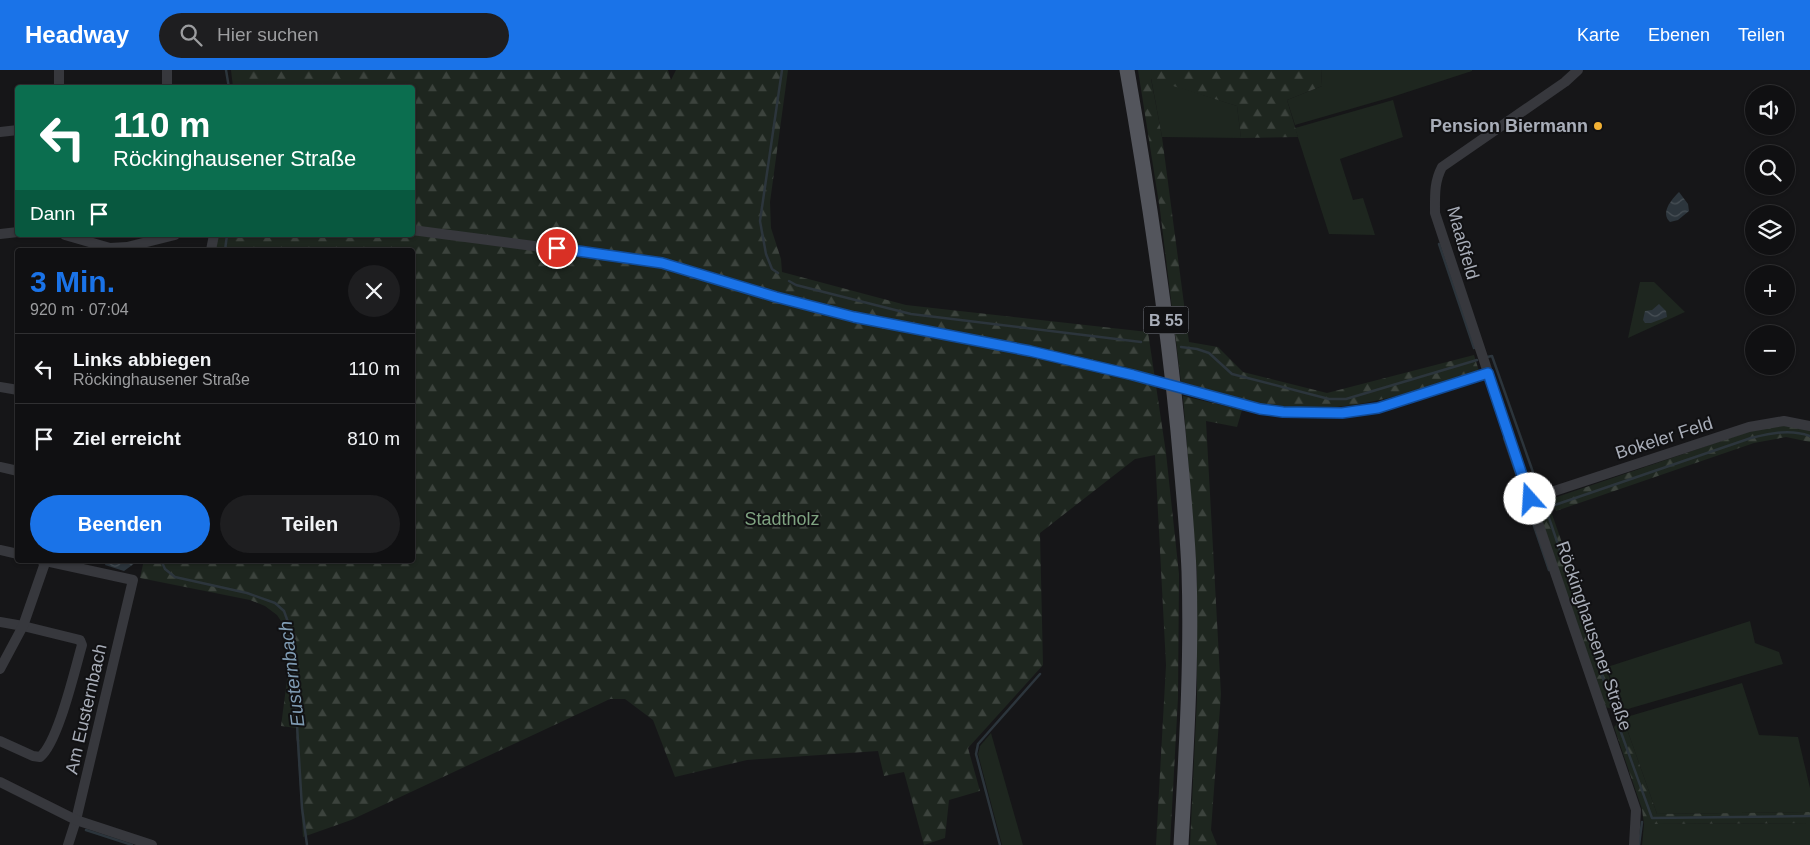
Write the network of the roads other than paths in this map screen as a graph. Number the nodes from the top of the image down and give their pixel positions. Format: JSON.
{"nodes":[{"id":1,"x":59,"y":70,"type":"edge"},
{"id":2,"x":166,"y":70,"type":"edge"},
{"id":3,"x":1128,"y":70,"type":"edge"},
{"id":4,"x":1578,"y":70,"type":"edge"},
{"id":5,"x":59,"y":85,"type":"edge"},
{"id":6,"x":167,"y":85,"type":"edge"},
{"id":7,"x":15,"y":130,"type":"edge"},
{"id":8,"x":0,"y":132,"type":"edge"},
{"id":9,"x":415,"y":230,"type":"edge"},
{"id":10,"x":15,"y":232,"type":"edge"},
{"id":11,"x":0,"y":234,"type":"edge"},
{"id":12,"x":73,"y":237,"type":"edge"},
{"id":13,"x":167,"y":237,"type":"edge"},
{"id":14,"x":110,"y":248,"type":"edge"},
{"id":15,"x":110,"y":248,"type":"edge"},
{"id":16,"x":1488,"y":373,"type":"junction"},
{"id":17,"x":0,"y":387,"type":"edge"},
{"id":18,"x":15,"y":390,"type":"edge"},
{"id":19,"x":1810,"y":426,"type":"edge"},
{"id":20,"x":0,"y":467,"type":"edge"},
{"id":21,"x":15,"y":471,"type":"edge"},
{"id":22,"x":1530,"y":499,"type":"junction"},
{"id":23,"x":0,"y":550,"type":"edge"},
{"id":24,"x":15,"y":553,"type":"edge"},
{"id":25,"x":43,"y":563,"type":"edge"},
{"id":26,"x":57,"y":563,"type":"edge"},
{"id":27,"x":0,"y":622,"type":"edge"},
{"id":28,"x":23,"y":626,"type":"junction"},
{"id":29,"x":0,"y":669,"type":"edge"},
{"id":30,"x":0,"y":741,"type":"edge"},
{"id":31,"x":0,"y":782,"type":"edge"},
{"id":32,"x":76,"y":820,"type":"junction"},
{"id":33,"x":68,"y":845,"type":"edge"},
{"id":34,"x":152,"y":845,"type":"edge"},
{"id":35,"x":1181,"y":845,"type":"edge"},
{"id":36,"x":1634,"y":845,"type":"edge"}],
"edges":[{"from":1,"to":5,"type":"street"},
{"from":2,"to":6,"type":"street"},
{"from":3,"to":35,"type":"main road","number":"B 55"},
{"from":4,"to":16,"type":"street","name":"Maaßfeld"},
{"from":7,"to":8,"type":"street"},
{"from":9,"to":16,"type":"street","bridge":true},
{"from":10,"to":11,"type":"street"},
{"from":12,"to":15,"type":"street"},
{"from":13,"to":14,"type":"street"},
{"from":16,"to":22,"type":"street","name":"Röckinghausener Straße"},
{"from":17,"to":18,"type":"street"},
{"from":19,"to":22,"type":"street","name":"Bokeler Feld"},
{"from":20,"to":21,"type":"street"},
{"from":22,"to":36,"type":"street","name":"Röckinghausener Straße"},
{"from":23,"to":24,"type":"street"},
{"from":25,"to":28,"type":"street"},
{"from":26,"to":32,"type":"street","name":"Am Eusternbach"},
{"from":27,"to":28,"type":"street"},
{"from":28,"to":29,"type":"street"},
{"from":28,"to":30,"type":"street"},
{"from":31,"to":32,"type":"street"},
{"from":32,"to":33,"type":"street","name":"Am Eusternbach"},
{"from":32,"to":34,"type":"street"}]}
